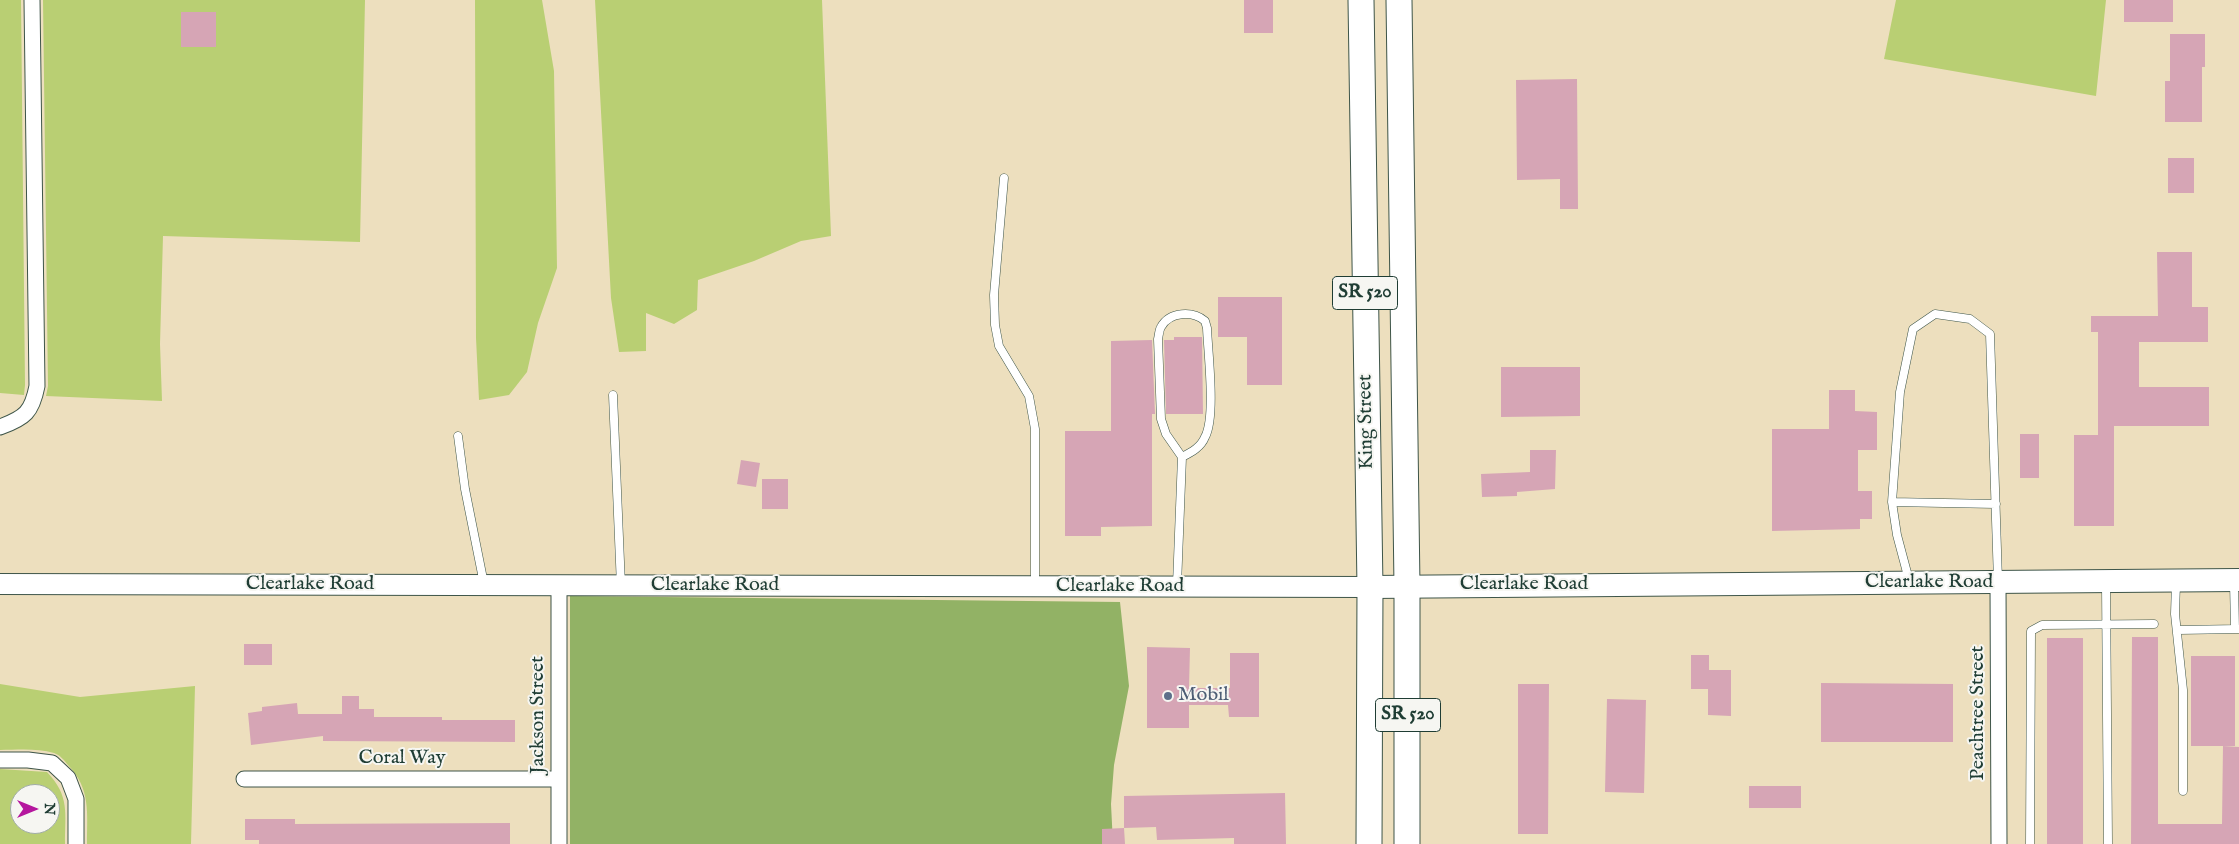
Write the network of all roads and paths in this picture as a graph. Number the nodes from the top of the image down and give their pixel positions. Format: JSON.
{"nodes":[{"id":1,"x":32,"y":0,"type":"edge"},
{"id":2,"x":1361,"y":0,"type":"edge"},
{"id":3,"x":1399,"y":0,"type":"edge"},
{"id":4,"x":1400,"y":54,"type":"junction"},
{"id":5,"x":1362,"y":55,"type":"junction"},
{"id":6,"x":1004,"y":178,"type":"dead end"},
{"id":7,"x":613,"y":395,"type":"dead end"},
{"id":8,"x":0,"y":427,"type":"edge"},
{"id":9,"x":458,"y":436,"type":"dead end"},
{"id":10,"x":1182,"y":457,"type":"junction"},
{"id":11,"x":1892,"y":502,"type":"junction"},
{"id":12,"x":1996,"y":504,"type":"junction"},
{"id":13,"x":2236,"y":580,"type":"edge"},
{"id":14,"x":2176,"y":581,"type":"junction"},
{"id":15,"x":2106,"y":582,"type":"junction"},
{"id":16,"x":1910,"y":583,"type":"junction"},
{"id":17,"x":1998,"y":583,"type":"junction"},
{"id":18,"x":0,"y":584,"type":"edge"},
{"id":19,"x":485,"y":586,"type":"junction"},
{"id":20,"x":559,"y":586,"type":"junction"},
{"id":21,"x":620,"y":586,"type":"junction"},
{"id":22,"x":1407,"y":586,"type":"junction"},
{"id":23,"x":1034,"y":587,"type":"junction"},
{"id":24,"x":1177,"y":587,"type":"junction"},
{"id":25,"x":1370,"y":587,"type":"junction"},
{"id":26,"x":2106,"y":624,"type":"junction"},
{"id":27,"x":2154,"y":624,"type":"dead end"},
{"id":28,"x":2237,"y":629,"type":"edge"},
{"id":29,"x":2178,"y":630,"type":"junction"},
{"id":30,"x":0,"y":760,"type":"edge"},
{"id":31,"x":244,"y":779,"type":"dead end"},
{"id":32,"x":559,"y":779,"type":"junction"},
{"id":33,"x":2183,"y":791,"type":"dead end"},
{"id":34,"x":76,"y":844,"type":"edge"},
{"id":35,"x":559,"y":844,"type":"edge"},
{"id":36,"x":1369,"y":844,"type":"edge"},
{"id":37,"x":1407,"y":844,"type":"edge"},
{"id":38,"x":1999,"y":844,"type":"edge"},
{"id":39,"x":2030,"y":844,"type":"edge"},
{"id":40,"x":2108,"y":844,"type":"edge"}],
"edges":[{"from":1,"to":8,"type":"street"},
{"from":2,"to":5,"type":"main road","name":"King Street","number":"SR 520"},
{"from":3,"to":4,"type":"main road","name":"King Street","number":"SR 520"},
{"from":4,"to":5,"type":"main road"},
{"from":4,"to":22,"type":"main road","name":"King Street","number":"SR 520"},
{"from":5,"to":25,"type":"main road","name":"King Street","number":"SR 520"},
{"from":6,"to":23,"type":"lane"},
{"from":7,"to":21,"type":"lane"},
{"from":9,"to":19,"type":"lane"},
{"from":10,"to":10,"type":"lane"},
{"from":10,"to":24,"type":"lane"},
{"from":11,"to":12,"type":"lane"},
{"from":11,"to":12,"type":"lane"},
{"from":11,"to":16,"type":"lane"},
{"from":12,"to":17,"type":"lane"},
{"from":13,"to":14,"type":"main road","name":"Clearlake Road"},
{"from":13,"to":28,"type":"lane"},
{"from":14,"to":15,"type":"main road","name":"Clearlake Road"},
{"from":14,"to":29,"type":"lane"},
{"from":15,"to":17,"type":"main road","name":"Clearlake Road"},
{"from":15,"to":26,"type":"lane"},
{"from":16,"to":17,"type":"main road","name":"Clearlake Road"},
{"from":16,"to":22,"type":"main road","name":"Clearlake Road"},
{"from":17,"to":38,"type":"street","name":"Peachtree Street"},
{"from":18,"to":19,"type":"street","name":"Clearlake Road"},
{"from":19,"to":20,"type":"street","name":"Clearlake Road"},
{"from":20,"to":21,"type":"street","name":"Clearlake Road"},
{"from":20,"to":32,"type":"street","name":"Jackson Street"},
{"from":21,"to":23,"type":"street","name":"Clearlake Road"},
{"from":22,"to":25,"type":"main road","name":"Clearlake Road"},
{"from":22,"to":37,"type":"main road","name":"King Street","number":"SR 520"},
{"from":23,"to":24,"type":"street","name":"Clearlake Road"},
{"from":24,"to":25,"type":"street","name":"Clearlake Road"},
{"from":25,"to":36,"type":"main road","name":"King Street","number":"SR 520"},
{"from":26,"to":27,"type":"lane"},
{"from":26,"to":39,"type":"lane"},
{"from":26,"to":40,"type":"lane"},
{"from":28,"to":29,"type":"lane"},
{"from":29,"to":33,"type":"lane"},
{"from":30,"to":34,"type":"street"},
{"from":31,"to":32,"type":"street","name":"Coral Way"},
{"from":32,"to":35,"type":"street","name":"Jackson Street"}]}
